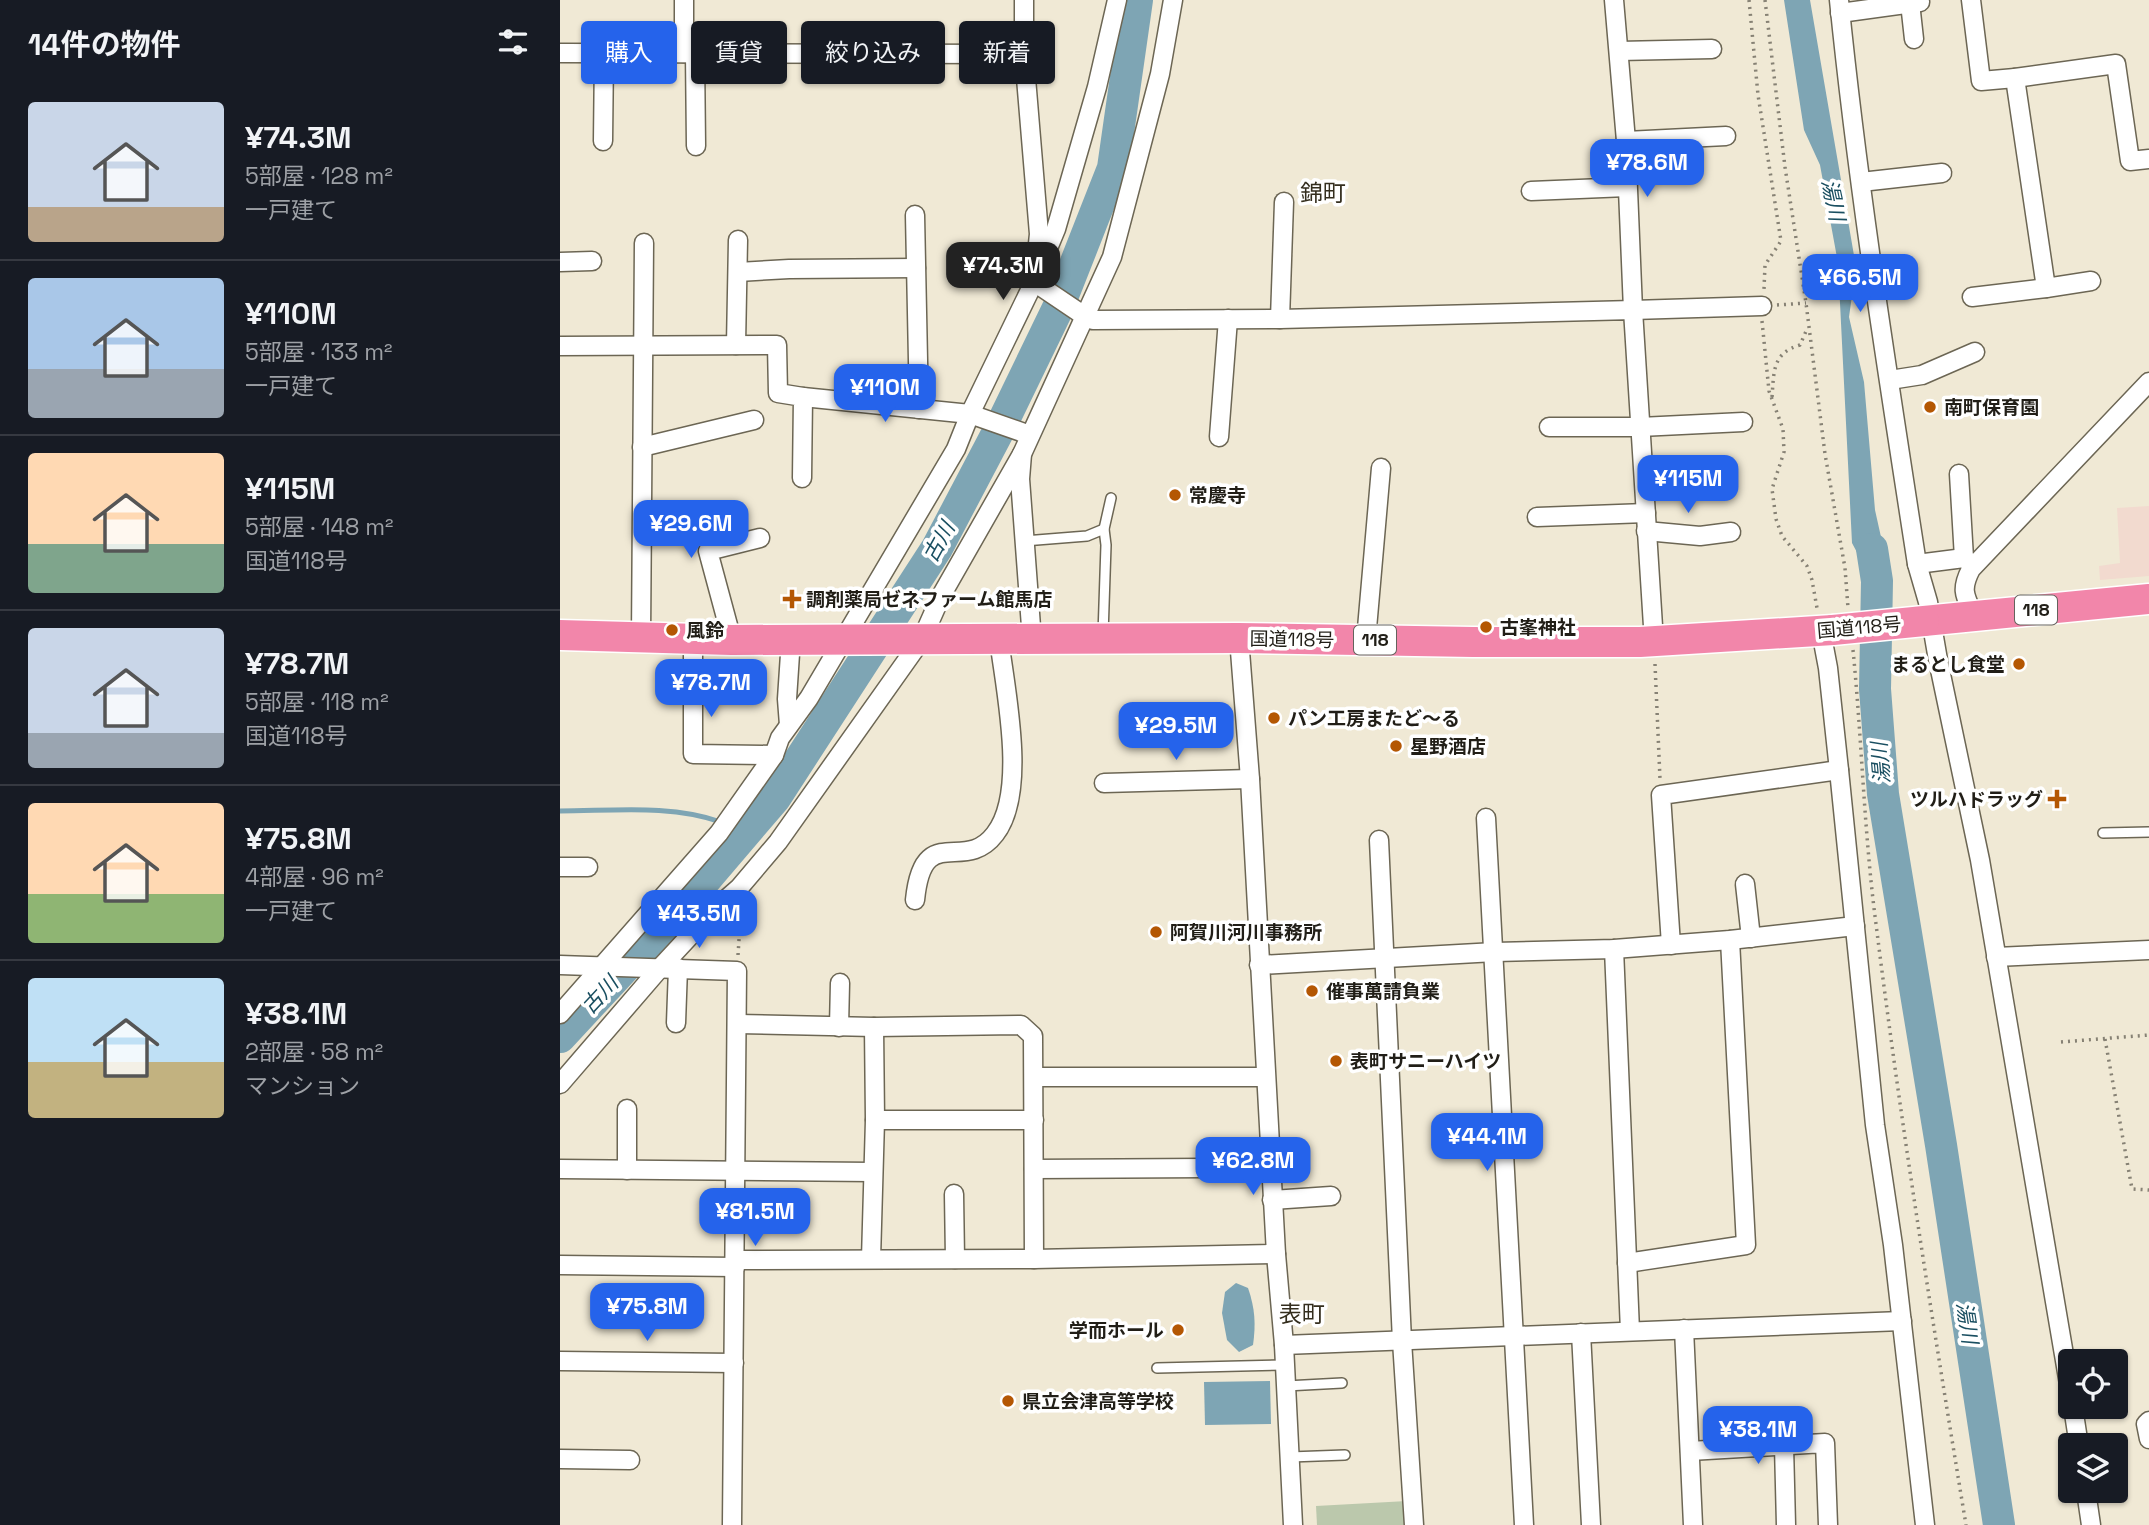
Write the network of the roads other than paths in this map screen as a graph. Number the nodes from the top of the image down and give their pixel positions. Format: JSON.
{"nodes":[{"id":1,"x":684,"y":0,"type":"edge"},
{"id":2,"x":1024,"y":0,"type":"edge"},
{"id":3,"x":1117,"y":0,"type":"edge"},
{"id":4,"x":1173,"y":0,"type":"edge"},
{"id":5,"x":1614,"y":0,"type":"edge"},
{"id":6,"x":1971,"y":0,"type":"edge"},
{"id":7,"x":1840,"y":6,"type":"edge"},
{"id":8,"x":1024,"y":21,"type":"edge"},
{"id":9,"x":1914,"y":39,"type":"dead end"},
{"id":10,"x":1712,"y":50,"type":"dead end"},
{"id":11,"x":1619,"y":51,"type":"junction"},
{"id":12,"x":560,"y":53,"type":"edge"},
{"id":13,"x":581,"y":53,"type":"edge"},
{"id":14,"x":677,"y":53,"type":"edge"},
{"id":15,"x":690,"y":53,"type":"junction"},
{"id":16,"x":959,"y":54,"type":"edge"},
{"id":17,"x":2015,"y":78,"type":"junction"},
{"id":18,"x":604,"y":84,"type":"edge"},
{"id":19,"x":1026,"y":84,"type":"edge"},
{"id":20,"x":1726,"y":136,"type":"dead end"},
{"id":21,"x":603,"y":141,"type":"dead end"},
{"id":22,"x":1626,"y":141,"type":"junction"},
{"id":23,"x":696,"y":146,"type":"dead end"},
{"id":24,"x":2149,"y":159,"type":"edge"},
{"id":25,"x":1942,"y":173,"type":"dead end"},
{"id":26,"x":1861,"y":182,"type":"junction"},
{"id":27,"x":1628,"y":187,"type":"junction"},
{"id":28,"x":1531,"y":191,"type":"dead end"},
{"id":29,"x":1284,"y":202,"type":"dead end"},
{"id":30,"x":915,"y":215,"type":"dead end"},
{"id":31,"x":738,"y":240,"type":"dead end"},
{"id":32,"x":644,"y":243,"type":"dead end"},
{"id":33,"x":592,"y":261,"type":"dead end"},
{"id":34,"x":560,"y":262,"type":"edge"},
{"id":35,"x":916,"y":268,"type":"junction"},
{"id":36,"x":738,"y":272,"type":"junction"},
{"id":37,"x":2091,"y":281,"type":"dead end"},
{"id":38,"x":1034,"y":282,"type":"junction"},
{"id":39,"x":2046,"y":288,"type":"junction"},
{"id":40,"x":1972,"y":297,"type":"dead end"},
{"id":41,"x":1762,"y":306,"type":"road end"},
{"id":42,"x":1633,"y":310,"type":"junction"},
{"id":43,"x":1086,"y":317,"type":"junction"},
{"id":44,"x":1228,"y":319,"type":"junction"},
{"id":45,"x":1280,"y":319,"type":"junction"},
{"id":46,"x":643,"y":345,"type":"junction"},
{"id":47,"x":736,"y":345,"type":"junction"},
{"id":48,"x":560,"y":346,"type":"edge"},
{"id":49,"x":1975,"y":352,"type":"dead end"},
{"id":50,"x":1890,"y":380,"type":"junction"},
{"id":51,"x":2149,"y":382,"type":"edge"},
{"id":52,"x":803,"y":397,"type":"junction"},
{"id":53,"x":919,"y":409,"type":"junction"},
{"id":54,"x":970,"y":414,"type":"junction"},
{"id":55,"x":754,"y":420,"type":"dead end"},
{"id":56,"x":1743,"y":422,"type":"dead end"},
{"id":57,"x":1549,"y":427,"type":"dead end"},
{"id":58,"x":1640,"y":427,"type":"junction"},
{"id":59,"x":1030,"y":435,"type":"junction"},
{"id":60,"x":1219,"y":436,"type":"dead end"},
{"id":61,"x":642,"y":447,"type":"junction"},
{"id":62,"x":1022,"y":454,"type":"junction"},
{"id":63,"x":1381,"y":468,"type":"dead end"},
{"id":64,"x":1959,"y":474,"type":"dead end"},
{"id":65,"x":802,"y":478,"type":"dead end"},
{"id":66,"x":1111,"y":498,"type":"dead end"},
{"id":67,"x":1537,"y":517,"type":"dead end"},
{"id":68,"x":1646,"y":522,"type":"junction"},
{"id":69,"x":1104,"y":529,"type":"junction"},
{"id":70,"x":1731,"y":532,"type":"dead end"},
{"id":71,"x":760,"y":538,"type":"dead end"},
{"id":72,"x":1024,"y":541,"type":"junction"},
{"id":73,"x":1969,"y":562,"type":"junction"},
{"id":74,"x":1917,"y":564,"type":"junction"},
{"id":75,"x":2149,"y":599,"type":"edge"},
{"id":76,"x":1974,"y":616,"type":"junction"},
{"id":77,"x":1927,"y":621,"type":"junction"},
{"id":78,"x":1839,"y":630,"type":"junction"},
{"id":79,"x":560,"y":635,"type":"edge"},
{"id":80,"x":641,"y":638,"type":"junction"},
{"id":81,"x":1239,"y":638,"type":"junction"},
{"id":82,"x":693,"y":639,"type":"junction"},
{"id":83,"x":791,"y":639,"type":"junction"},
{"id":84,"x":847,"y":639,"type":"junction"},
{"id":85,"x":919,"y":639,"type":"junction"},
{"id":86,"x":999,"y":639,"type":"junction"},
{"id":87,"x":1103,"y":639,"type":"junction"},
{"id":88,"x":732,"y":640,"type":"junction"},
{"id":89,"x":1032,"y":640,"type":"junction"},
{"id":90,"x":1366,"y":640,"type":"junction"},
{"id":91,"x":1654,"y":642,"type":"junction"},
{"id":92,"x":789,"y":725,"type":"junction"},
{"id":93,"x":774,"y":755,"type":"junction"},
{"id":94,"x":1839,"y":770,"type":"junction"},
{"id":95,"x":1250,"y":779,"type":"junction"},
{"id":96,"x":1104,"y":783,"type":"dead end"},
{"id":97,"x":1486,"y":818,"type":"dead end"},
{"id":98,"x":2149,"y":832,"type":"edge"},
{"id":99,"x":2102,"y":833,"type":"dead end"},
{"id":100,"x":1379,"y":840,"type":"dead end"},
{"id":101,"x":560,"y":867,"type":"edge"},
{"id":102,"x":588,"y":867,"type":"dead end"},
{"id":103,"x":1745,"y":884,"type":"dead end"},
{"id":104,"x":915,"y":900,"type":"dead end"},
{"id":105,"x":1855,"y":926,"type":"junction"},
{"id":106,"x":1751,"y":938,"type":"junction"},
{"id":107,"x":1730,"y":940,"type":"junction"},
{"id":108,"x":1671,"y":945,"type":"junction"},
{"id":109,"x":1615,"y":949,"type":"junction"},
{"id":110,"x":2149,"y":950,"type":"edge"},
{"id":111,"x":1495,"y":952,"type":"junction"},
{"id":112,"x":1997,"y":957,"type":"junction"},
{"id":113,"x":1385,"y":960,"type":"junction"},
{"id":114,"x":560,"y":965,"type":"edge"},
{"id":115,"x":601,"y":965,"type":"junction"},
{"id":116,"x":1259,"y":965,"type":"junction"},
{"id":117,"x":669,"y":968,"type":"junction"},
{"id":118,"x":840,"y":983,"type":"dead end"},
{"id":119,"x":560,"y":1014,"type":"edge"},
{"id":120,"x":676,"y":1023,"type":"dead end"},
{"id":121,"x":737,"y":1024,"type":"junction"},
{"id":122,"x":839,"y":1027,"type":"junction"},
{"id":123,"x":874,"y":1027,"type":"junction"},
{"id":124,"x":1034,"y":1077,"type":"junction"},
{"id":125,"x":1265,"y":1077,"type":"junction"},
{"id":126,"x":560,"y":1084,"type":"edge"},
{"id":127,"x":627,"y":1109,"type":"dead end"},
{"id":128,"x":875,"y":1119,"type":"junction"},
{"id":129,"x":1034,"y":1120,"type":"junction"},
{"id":130,"x":1206,"y":1168,"type":"dead end"},
{"id":131,"x":1034,"y":1169,"type":"junction"},
{"id":132,"x":560,"y":1170,"type":"edge"},
{"id":133,"x":627,"y":1170,"type":"junction"},
{"id":134,"x":736,"y":1171,"type":"junction"},
{"id":135,"x":873,"y":1172,"type":"junction"},
{"id":136,"x":954,"y":1194,"type":"dead end"},
{"id":137,"x":1331,"y":1196,"type":"dead end"},
{"id":138,"x":1272,"y":1200,"type":"junction"},
{"id":139,"x":1276,"y":1254,"type":"junction"},
{"id":140,"x":871,"y":1259,"type":"junction"},
{"id":141,"x":955,"y":1259,"type":"junction"},
{"id":142,"x":1034,"y":1259,"type":"junction"},
{"id":143,"x":1627,"y":1263,"type":"junction"},
{"id":144,"x":735,"y":1264,"type":"junction"},
{"id":145,"x":560,"y":1265,"type":"edge"},
{"id":146,"x":1902,"y":1321,"type":"junction"},
{"id":147,"x":1684,"y":1329,"type":"junction"},
{"id":148,"x":1630,"y":1331,"type":"junction"},
{"id":149,"x":1581,"y":1333,"type":"junction"},
{"id":150,"x":1514,"y":1337,"type":"junction"},
{"id":151,"x":1402,"y":1341,"type":"junction"},
{"id":152,"x":1284,"y":1345,"type":"junction"},
{"id":153,"x":2063,"y":1349,"type":"edge"},
{"id":154,"x":560,"y":1361,"type":"edge"},
{"id":155,"x":733,"y":1363,"type":"junction"},
{"id":156,"x":1285,"y":1365,"type":"junction"},
{"id":157,"x":1157,"y":1368,"type":"dead end"},
{"id":158,"x":1342,"y":1383,"type":"dead end"},
{"id":159,"x":1286,"y":1386,"type":"junction"},
{"id":160,"x":2149,"y":1421,"type":"edge"},
{"id":161,"x":2149,"y":1439,"type":"edge"},
{"id":162,"x":1784,"y":1446,"type":"junction"},
{"id":163,"x":1690,"y":1451,"type":"junction"},
{"id":164,"x":1345,"y":1455,"type":"dead end"},
{"id":165,"x":1290,"y":1457,"type":"junction"},
{"id":166,"x":560,"y":1459,"type":"edge"},
{"id":167,"x":631,"y":1460,"type":"dead end"},
{"id":168,"x":2088,"y":1503,"type":"edge"},
{"id":169,"x":732,"y":1525,"type":"edge"},
{"id":170,"x":1293,"y":1525,"type":"edge"},
{"id":171,"x":1414,"y":1525,"type":"edge"},
{"id":172,"x":1524,"y":1525,"type":"edge"},
{"id":173,"x":1591,"y":1525,"type":"edge"},
{"id":174,"x":1693,"y":1525,"type":"edge"},
{"id":175,"x":1786,"y":1525,"type":"edge"},
{"id":176,"x":1828,"y":1525,"type":"edge"},
{"id":177,"x":1925,"y":1525,"type":"edge"},
{"id":178,"x":2091,"y":1525,"type":"edge"}],
"edges":[{"from":1,"to":15,"type":"street"},
{"from":2,"to":8,"type":"street"},
{"from":3,"to":38,"type":"street"},
{"from":4,"to":43,"type":"street"},
{"from":5,"to":11,"type":"street"},
{"from":6,"to":17,"type":"street"},
{"from":7,"to":9,"type":"street"},
{"from":7,"to":26,"type":"street"},
{"from":10,"to":11,"type":"street"},
{"from":11,"to":22,"type":"street"},
{"from":12,"to":13,"type":"street"},
{"from":14,"to":15,"type":"street"},
{"from":15,"to":16,"type":"street"},
{"from":15,"to":23,"type":"street"},
{"from":17,"to":24,"type":"street"},
{"from":17,"to":39,"type":"street"},
{"from":18,"to":21,"type":"street"},
{"from":19,"to":38,"type":"street"},
{"from":20,"to":22,"type":"street"},
{"from":22,"to":27,"type":"street"},
{"from":25,"to":26,"type":"street"},
{"from":26,"to":50,"type":"street"},
{"from":27,"to":28,"type":"street"},
{"from":27,"to":42,"type":"street"},
{"from":29,"to":45,"type":"street"},
{"from":30,"to":35,"type":"street"},
{"from":31,"to":36,"type":"street"},
{"from":32,"to":46,"type":"street"},
{"from":33,"to":34,"type":"street"},
{"from":35,"to":36,"type":"street"},
{"from":35,"to":53,"type":"street"},
{"from":36,"to":47,"type":"street"},
{"from":37,"to":39,"type":"street"},
{"from":38,"to":43,"type":"street"},
{"from":38,"to":54,"type":"street"},
{"from":39,"to":40,"type":"street"},
{"from":41,"to":42,"type":"street"},
{"from":42,"to":45,"type":"street"},
{"from":42,"to":58,"type":"street"},
{"from":43,"to":44,"type":"street"},
{"from":43,"to":59,"type":"street"},
{"from":44,"to":45,"type":"street"},
{"from":44,"to":60,"type":"street"},
{"from":46,"to":47,"type":"street"},
{"from":46,"to":48,"type":"street"},
{"from":46,"to":61,"type":"street"},
{"from":47,"to":52,"type":"street"},
{"from":49,"to":50,"type":"street"},
{"from":50,"to":74,"type":"street"},
{"from":51,"to":73,"type":"street"},
{"from":52,"to":53,"type":"street"},
{"from":52,"to":65,"type":"street"},
{"from":53,"to":54,"type":"street"},
{"from":54,"to":59,"type":"street"},
{"from":54,"to":84,"type":"street"},
{"from":55,"to":61,"type":"street"},
{"from":56,"to":58,"type":"street"},
{"from":57,"to":58,"type":"street"},
{"from":58,"to":68,"type":"street"},
{"from":59,"to":62,"type":"street"},
{"from":61,"to":80,"type":"street"},
{"from":62,"to":72,"type":"street"},
{"from":62,"to":85,"type":"street"},
{"from":63,"to":90,"type":"street"},
{"from":64,"to":73,"type":"street"},
{"from":66,"to":69,"type":"lane"},
{"from":67,"to":68,"type":"street"},
{"from":68,"to":70,"type":"street"},
{"from":68,"to":91,"type":"street"},
{"from":69,"to":72,"type":"lane"},
{"from":69,"to":87,"type":"lane"},
{"from":71,"to":88,"type":"street"},
{"from":72,"to":89,"type":"street"},
{"from":73,"to":74,"type":"street"},
{"from":73,"to":76,"type":"street"},
{"from":74,"to":77,"type":"street"},
{"from":75,"to":76,"type":"highway","name":"国道118号","number":"118"},
{"from":76,"to":77,"type":"highway","name":"国道118号","number":"118"},
{"from":77,"to":78,"type":"highway","name":"国道118号","number":"118","bridge":true},
{"from":77,"to":112,"type":"street"},
{"from":78,"to":91,"type":"highway","name":"国道118号","number":"118"},
{"from":78,"to":94,"type":"street"},
{"from":79,"to":80,"type":"highway","name":"国道118号","number":"118"},
{"from":80,"to":82,"type":"highway","name":"国道118号","number":"118"},
{"from":81,"to":87,"type":"highway","name":"国道118号","number":"118"},
{"from":81,"to":90,"type":"highway","name":"国道118号","number":"118"},
{"from":81,"to":95,"type":"street"},
{"from":82,"to":88,"type":"highway","name":"国道118号","number":"118"},
{"from":82,"to":93,"type":"street"},
{"from":83,"to":84,"type":"highway","name":"国道118号","number":"118"},
{"from":83,"to":88,"type":"highway","name":"国道118号","number":"118"},
{"from":83,"to":92,"type":"street"},
{"from":84,"to":85,"type":"highway","name":"国道118号","number":"118"},
{"from":84,"to":92,"type":"street"},
{"from":85,"to":86,"type":"highway","name":"国道118号","number":"118"},
{"from":85,"to":117,"type":"street"},
{"from":86,"to":89,"type":"highway","name":"国道118号","number":"118"},
{"from":86,"to":104,"type":"street"},
{"from":87,"to":89,"type":"highway","name":"国道118号","number":"118"},
{"from":90,"to":91,"type":"highway","name":"国道118号","number":"118"},
{"from":92,"to":93,"type":"street"},
{"from":93,"to":115,"type":"street"},
{"from":94,"to":105,"type":"street"},
{"from":94,"to":108,"type":"street"},
{"from":95,"to":96,"type":"street"},
{"from":95,"to":116,"type":"street"},
{"from":97,"to":111,"type":"street"},
{"from":98,"to":99,"type":"lane"},
{"from":100,"to":113,"type":"street"},
{"from":101,"to":102,"type":"street"},
{"from":103,"to":106,"type":"street"},
{"from":105,"to":106,"type":"street"},
{"from":105,"to":146,"type":"street"},
{"from":106,"to":107,"type":"street"},
{"from":107,"to":108,"type":"street"},
{"from":107,"to":143,"type":"street"},
{"from":108,"to":109,"type":"street"},
{"from":109,"to":111,"type":"street"},
{"from":109,"to":143,"type":"street"},
{"from":110,"to":112,"type":"street"},
{"from":111,"to":113,"type":"street"},
{"from":111,"to":150,"type":"street"},
{"from":112,"to":153,"type":"street"},
{"from":113,"to":116,"type":"street"},
{"from":113,"to":151,"type":"street"},
{"from":114,"to":115,"type":"street"},
{"from":115,"to":117,"type":"street"},
{"from":115,"to":119,"type":"street"},
{"from":116,"to":125,"type":"street"},
{"from":117,"to":120,"type":"street"},
{"from":117,"to":121,"type":"street"},
{"from":117,"to":126,"type":"street"},
{"from":118,"to":122,"type":"street"},
{"from":121,"to":122,"type":"street"},
{"from":121,"to":134,"type":"street"},
{"from":122,"to":123,"type":"street"},
{"from":123,"to":124,"type":"street"},
{"from":123,"to":128,"type":"street"},
{"from":124,"to":125,"type":"street"},
{"from":124,"to":129,"type":"street"},
{"from":125,"to":138,"type":"street"},
{"from":127,"to":133,"type":"street"},
{"from":128,"to":129,"type":"street"},
{"from":128,"to":135,"type":"street"},
{"from":129,"to":131,"type":"street"},
{"from":130,"to":131,"type":"street"},
{"from":131,"to":142,"type":"street"},
{"from":132,"to":133,"type":"street"},
{"from":133,"to":134,"type":"street"},
{"from":134,"to":135,"type":"street"},
{"from":134,"to":144,"type":"street"},
{"from":135,"to":140,"type":"street"},
{"from":136,"to":141,"type":"street"},
{"from":137,"to":138,"type":"street"},
{"from":138,"to":139,"type":"street"},
{"from":139,"to":142,"type":"street"},
{"from":139,"to":152,"type":"street"},
{"from":140,"to":141,"type":"street"},
{"from":140,"to":144,"type":"street"},
{"from":141,"to":142,"type":"street"},
{"from":143,"to":148,"type":"street"},
{"from":144,"to":145,"type":"street"},
{"from":144,"to":155,"type":"street"},
{"from":146,"to":147,"type":"street"},
{"from":146,"to":177,"type":"street"},
{"from":147,"to":148,"type":"street"},
{"from":147,"to":163,"type":"street"},
{"from":148,"to":149,"type":"street"},
{"from":149,"to":150,"type":"street"},
{"from":149,"to":173,"type":"street"},
{"from":150,"to":151,"type":"street"},
{"from":150,"to":172,"type":"street"},
{"from":151,"to":152,"type":"street"},
{"from":151,"to":171,"type":"street"},
{"from":152,"to":156,"type":"street"},
{"from":154,"to":155,"type":"street"},
{"from":155,"to":169,"type":"street"},
{"from":156,"to":157,"type":"lane"},
{"from":156,"to":159,"type":"street"},
{"from":158,"to":159,"type":"lane"},
{"from":159,"to":165,"type":"street"},
{"from":160,"to":161,"type":"street"},
{"from":162,"to":163,"type":"street"},
{"from":162,"to":175,"type":"street"},
{"from":162,"to":176,"type":"street"},
{"from":163,"to":174,"type":"street"},
{"from":164,"to":165,"type":"lane"},
{"from":165,"to":170,"type":"street"},
{"from":166,"to":167,"type":"street"},
{"from":168,"to":178,"type":"street"}]}
